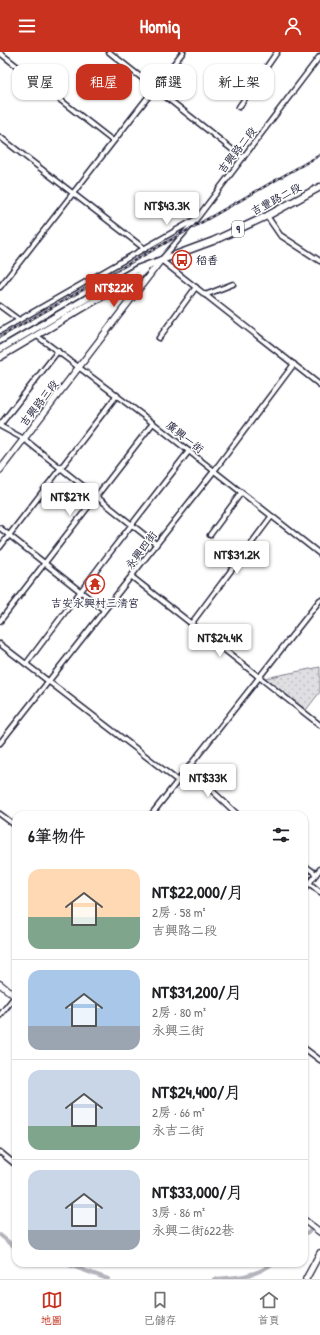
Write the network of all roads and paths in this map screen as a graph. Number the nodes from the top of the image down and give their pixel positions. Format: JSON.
{"nodes":[{"id":1,"x":109,"y":52,"type":"edge"},
{"id":2,"x":183,"y":52,"type":"edge"},
{"id":3,"x":277,"y":52,"type":"edge"},
{"id":4,"x":0,"y":53,"type":"edge"},
{"id":5,"x":320,"y":56,"type":"edge"},
{"id":6,"x":173,"y":64,"type":"edge"},
{"id":7,"x":140,"y":76,"type":"edge"},
{"id":8,"x":145,"y":100,"type":"edge"},
{"id":9,"x":171,"y":100,"type":"edge"},
{"id":10,"x":239,"y":107,"type":"dead end"},
{"id":11,"x":0,"y":137,"type":"edge"},
{"id":12,"x":113,"y":141,"type":"junction"},
{"id":13,"x":242,"y":158,"type":"junction"},
{"id":14,"x":320,"y":187,"type":"edge"},
{"id":15,"x":73,"y":193,"type":"junction"},
{"id":16,"x":267,"y":216,"type":"junction"},
{"id":17,"x":198,"y":217,"type":"junction"},
{"id":18,"x":145,"y":249,"type":"junction"},
{"id":19,"x":161,"y":260,"type":"junction"},
{"id":20,"x":320,"y":261,"type":"edge"},
{"id":21,"x":152,"y":263,"type":"junction"},
{"id":22,"x":233,"y":284,"type":"dead end"},
{"id":23,"x":0,"y":287,"type":"edge"},
{"id":24,"x":196,"y":287,"type":"junction"},
{"id":25,"x":205,"y":295,"type":"junction"},
{"id":26,"x":0,"y":306,"type":"edge"},
{"id":27,"x":19,"y":320,"type":"junction"},
{"id":28,"x":0,"y":331,"type":"edge"},
{"id":29,"x":37,"y":336,"type":"junction"},
{"id":30,"x":159,"y":338,"type":"dead end"},
{"id":31,"x":0,"y":349,"type":"edge"},
{"id":32,"x":58,"y":351,"type":"junction"},
{"id":33,"x":0,"y":358,"type":"edge"},
{"id":34,"x":294,"y":364,"type":"junction"},
{"id":35,"x":79,"y":367,"type":"junction"},
{"id":36,"x":320,"y":384,"type":"edge"},
{"id":37,"x":117,"y":395,"type":"junction"},
{"id":38,"x":153,"y":423,"type":"junction"},
{"id":39,"x":0,"y":425,"type":"edge"},
{"id":40,"x":24,"y":439,"type":"junction"},
{"id":41,"x":189,"y":451,"type":"junction"},
{"id":42,"x":61,"y":469,"type":"junction"},
{"id":43,"x":0,"y":470,"type":"edge"},
{"id":44,"x":214,"y":471,"type":"junction"},
{"id":45,"x":241,"y":493,"type":"junction"},
{"id":46,"x":96,"y":496,"type":"junction"},
{"id":47,"x":271,"y":517,"type":"junction"},
{"id":48,"x":132,"y":524,"type":"junction"},
{"id":49,"x":0,"y":528,"type":"edge"},
{"id":50,"x":10,"y":535,"type":"junction"},
{"id":51,"x":210,"y":535,"type":"dead end"},
{"id":52,"x":156,"y":544,"type":"junction"},
{"id":53,"x":0,"y":547,"type":"edge"},
{"id":54,"x":320,"y":554,"type":"edge"},
{"id":55,"x":45,"y":563,"type":"junction"},
{"id":56,"x":132,"y":577,"type":"junction"},
{"id":57,"x":80,"y":591,"type":"junction"},
{"id":58,"x":320,"y":600,"type":"edge"},
{"id":59,"x":104,"y":610,"type":"junction"},
{"id":60,"x":0,"y":621,"type":"edge"},
{"id":61,"x":191,"y":624,"type":"junction"},
{"id":62,"x":0,"y":644,"type":"edge"},
{"id":63,"x":26,"y":664,"type":"junction"},
{"id":64,"x":260,"y":679,"type":"junction"},
{"id":65,"x":48,"y":682,"type":"junction"},
{"id":66,"x":320,"y":725,"type":"edge"},
{"id":67,"x":0,"y":743,"type":"edge"},
{"id":68,"x":184,"y":772,"type":"junction"},
{"id":69,"x":178,"y":781,"type":"junction"},
{"id":70,"x":154,"y":811,"type":"edge"},
{"id":71,"x":234,"y":811,"type":"edge"},
{"id":72,"x":0,"y":814,"type":"edge"},
{"id":73,"x":12,"y":823,"type":"edge"},
{"id":74,"x":308,"y":868,"type":"edge"},
{"id":75,"x":320,"y":869,"type":"edge"},
{"id":76,"x":316,"y":874,"type":"junction"},
{"id":77,"x":309,"y":883,"type":"joint"},
{"id":78,"x":320,"y":892,"type":"edge"},
{"id":79,"x":0,"y":984,"type":"edge"},
{"id":80,"x":12,"y":993,"type":"edge"},
{"id":81,"x":12,"y":1001,"type":"edge"},
{"id":82,"x":0,"y":1015,"type":"edge"},
{"id":83,"x":308,"y":1051,"type":"edge"},
{"id":84,"x":320,"y":1060,"type":"edge"},
{"id":85,"x":0,"y":1152,"type":"edge"},
{"id":86,"x":12,"y":1162,"type":"edge"},
{"id":87,"x":308,"y":1225,"type":"edge"},
{"id":88,"x":320,"y":1232,"type":"edge"},
{"id":89,"x":320,"y":1254,"type":"edge"},
{"id":90,"x":306,"y":1279,"type":"edge"}],
"edges":[{"from":1,"to":7,"type":"street"},
{"from":2,"to":6,"type":"street"},
{"from":3,"to":10,"type":"street"},
{"from":4,"to":12,"type":"street"},
{"from":5,"to":13,"type":"street","name":"吉興路二段"},
{"from":8,"to":12,"type":"street"},
{"from":9,"to":13,"type":"street"},
{"from":11,"to":15,"type":"street"},
{"from":12,"to":15,"type":"street"},
{"from":13,"to":17,"type":"street","name":"吉興路二段"},
{"from":14,"to":16,"type":"main road","name":"吉豐路二段","number":"9"},
{"from":15,"to":18,"type":"street"},
{"from":15,"to":23,"type":"street"},
{"from":16,"to":19,"type":"main road","name":"吉豐路二段","number":"9"},
{"from":16,"to":20,"type":"street"},
{"from":17,"to":18,"type":"street"},
{"from":17,"to":19,"type":"street","name":"吉興路二段"},
{"from":18,"to":27,"type":"street"},
{"from":19,"to":21,"type":"main road","name":"吉豐路二段","number":"9"},
{"from":19,"to":24,"type":"street"},
{"from":19,"to":35,"type":"street","name":"吉興路二段"},
{"from":21,"to":29,"type":"main road","name":"吉豐路二段","number":"9"},
{"from":21,"to":31,"type":"main road","name":"吉豐路二段","number":"9"},
{"from":22,"to":25,"type":"street"},
{"from":24,"to":25,"type":"street"},
{"from":24,"to":30,"type":"street"},
{"from":25,"to":34,"type":"street"},
{"from":26,"to":27,"type":"street"},
{"from":27,"to":28,"type":"street"},
{"from":29,"to":32,"type":"street","name":"廣興一街"},
{"from":29,"to":33,"type":"main road","number":"9"},
{"from":32,"to":35,"type":"street","name":"廣興一街"},
{"from":32,"to":39,"type":"street"},
{"from":34,"to":36,"type":"street"},
{"from":34,"to":44,"type":"street","name":"永興四街"},
{"from":35,"to":37,"type":"street","name":"廣興一街"},
{"from":35,"to":40,"type":"street","name":"吉興路三段"},
{"from":37,"to":38,"type":"street","name":"廣興一街"},
{"from":37,"to":42,"type":"street"},
{"from":38,"to":41,"type":"street","name":"廣興一街"},
{"from":38,"to":46,"type":"street"},
{"from":39,"to":40,"type":"street"},
{"from":40,"to":42,"type":"street"},
{"from":40,"to":43,"type":"street","name":"吉興路三段"},
{"from":41,"to":44,"type":"street","name":"廣興一街"},
{"from":41,"to":48,"type":"street"},
{"from":42,"to":46,"type":"street"},
{"from":42,"to":50,"type":"street"},
{"from":44,"to":45,"type":"street","name":"廣興一街"},
{"from":44,"to":52,"type":"street","name":"永興四街"},
{"from":45,"to":47,"type":"street","name":"廣興一街"},
{"from":45,"to":51,"type":"street"},
{"from":46,"to":48,"type":"street"},
{"from":46,"to":55,"type":"street"},
{"from":47,"to":54,"type":"street","name":"廣興一街"},
{"from":47,"to":61,"type":"street"},
{"from":48,"to":52,"type":"street"},
{"from":48,"to":57,"type":"street"},
{"from":49,"to":50,"type":"street"},
{"from":50,"to":53,"type":"street"},
{"from":50,"to":55,"type":"street"},
{"from":52,"to":56,"type":"street","name":"永興四街"},
{"from":55,"to":57,"type":"street"},
{"from":55,"to":60,"type":"street"},
{"from":56,"to":59,"type":"street","name":"永興四街"},
{"from":56,"to":61,"type":"street"},
{"from":57,"to":59,"type":"street"},
{"from":57,"to":63,"type":"street"},
{"from":58,"to":64,"type":"street"},
{"from":59,"to":65,"type":"street","name":"永興四街"},
{"from":61,"to":64,"type":"street"},
{"from":62,"to":63,"type":"street"},
{"from":63,"to":65,"type":"street"},
{"from":64,"to":66,"type":"street"},
{"from":64,"to":68,"type":"street"},
{"from":65,"to":67,"type":"street","name":"永興四街"},
{"from":65,"to":69,"type":"street"},
{"from":68,"to":69,"type":"street"},
{"from":68,"to":71,"type":"street"},
{"from":69,"to":70,"type":"street"},
{"from":72,"to":73,"type":"street"},
{"from":74,"to":76,"type":"street"},
{"from":75,"to":76,"type":"street"},
{"from":76,"to":77,"type":"street"},
{"from":77,"to":78,"type":"street"},
{"from":79,"to":80,"type":"street"},
{"from":81,"to":82,"type":"street"},
{"from":83,"to":84,"type":"street"},
{"from":85,"to":86,"type":"street"},
{"from":87,"to":88,"type":"street"},
{"from":89,"to":90,"type":"street"}]}
